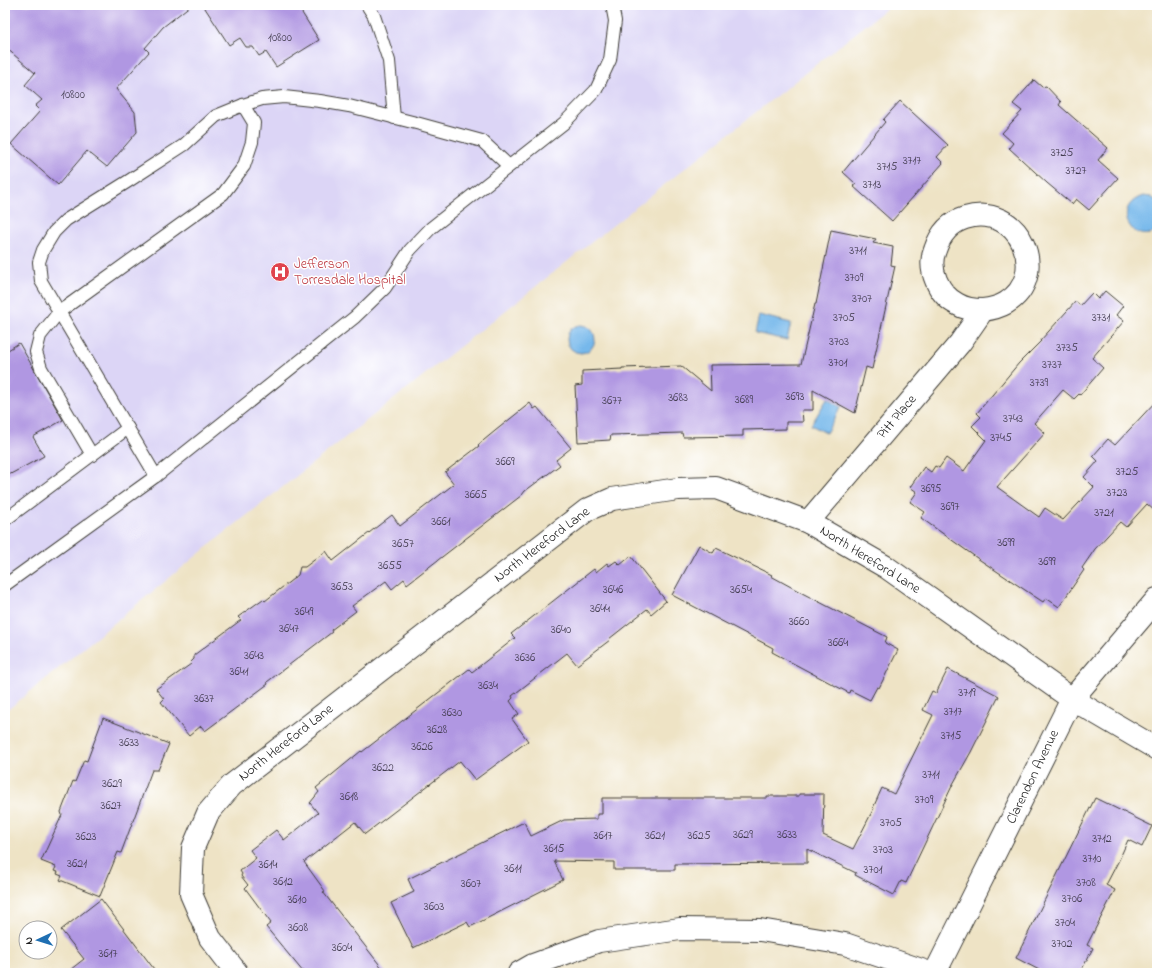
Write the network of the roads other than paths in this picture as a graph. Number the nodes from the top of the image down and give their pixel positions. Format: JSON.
{"nodes":[{"id":1,"x":367,"y":5,"type":"edge"},
{"id":2,"x":612,"y":5,"type":"edge"},
{"id":3,"x":243,"y":105,"type":"junction"},
{"id":4,"x":394,"y":118,"type":"junction"},
{"id":5,"x":509,"y":166,"type":"junction"},
{"id":6,"x":983,"y":310,"type":"junction"},
{"id":7,"x":59,"y":312,"type":"junction"},
{"id":8,"x":128,"y":428,"type":"junction"},
{"id":9,"x":92,"y":455,"type":"junction"},
{"id":10,"x":156,"y":476,"type":"junction"},
{"id":11,"x":5,"y":520,"type":"edge"},
{"id":12,"x":808,"y":522,"type":"junction"},
{"id":13,"x":5,"y":585,"type":"edge"},
{"id":14,"x":1157,"y":599,"type":"edge"},
{"id":15,"x":1072,"y":699,"type":"junction"},
{"id":16,"x":1157,"y":750,"type":"edge"},
{"id":17,"x":238,"y":973,"type":"edge"},
{"id":18,"x":519,"y":973,"type":"edge"},
{"id":19,"x":930,"y":973,"type":"edge"},
{"id":20,"x":935,"y":973,"type":"edge"}],
"edges":[{"from":1,"to":4,"type":"lane"},
{"from":2,"to":5,"type":"lane"},
{"from":3,"to":4,"type":"lane"},
{"from":3,"to":7,"type":"lane"},
{"from":3,"to":7,"type":"lane"},
{"from":4,"to":5,"type":"lane"},
{"from":5,"to":10,"type":"lane"},
{"from":6,"to":6,"type":"street"},
{"from":6,"to":12,"type":"street","name":"Pitt Place"},
{"from":7,"to":8,"type":"lane"},
{"from":7,"to":9,"type":"lane"},
{"from":8,"to":9,"type":"lane"},
{"from":8,"to":10,"type":"lane"},
{"from":9,"to":11,"type":"lane"},
{"from":10,"to":13,"type":"lane"},
{"from":12,"to":15,"type":"street","name":"North Hereford Lane"},
{"from":12,"to":17,"type":"street","name":"North Hereford Lane"},
{"from":14,"to":15,"type":"street","name":"Clarendon Avenue"},
{"from":15,"to":16,"type":"street","name":"North Hereford Lane"},
{"from":15,"to":20,"type":"street","name":"Clarendon Avenue"},
{"from":18,"to":19,"type":"street"}]}
